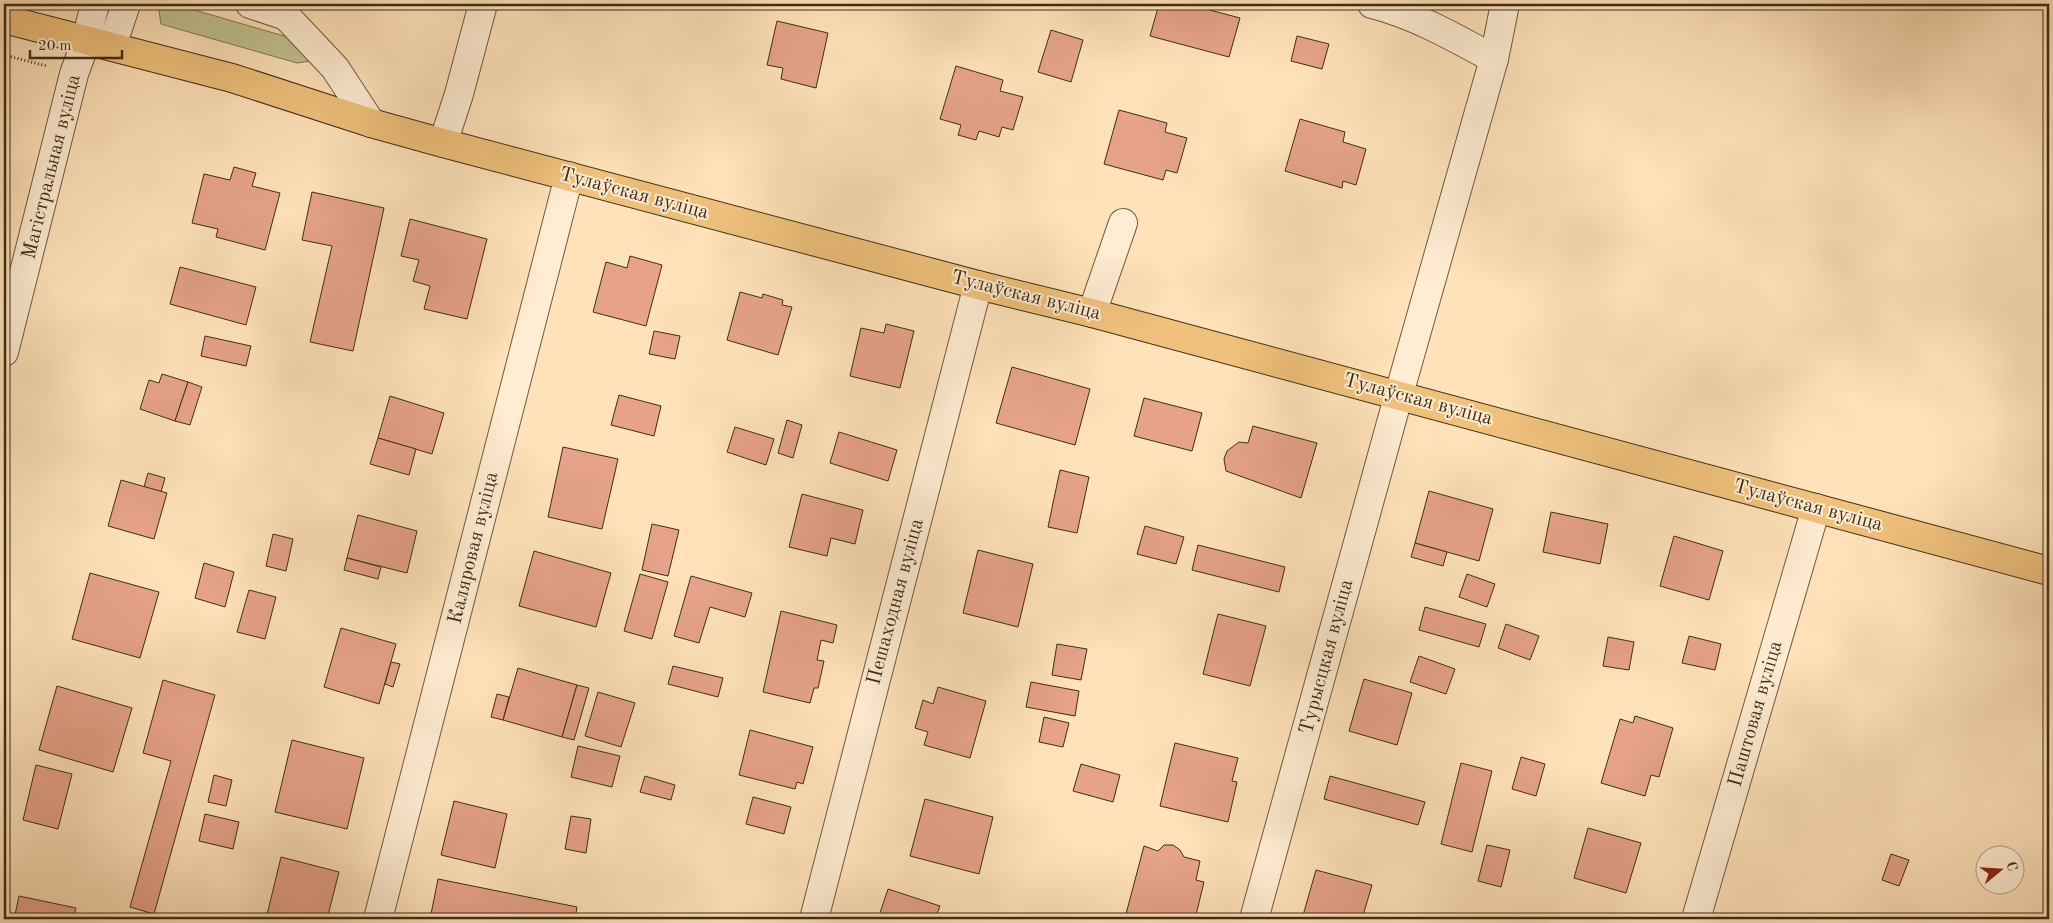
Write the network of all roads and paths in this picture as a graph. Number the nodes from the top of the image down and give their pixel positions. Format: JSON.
{"nodes":[{"id":1,"x":95,"y":4,"type":"edge"},
{"id":2,"x":126,"y":4,"type":"edge"},
{"id":3,"x":250,"y":4,"type":"edge"},
{"id":4,"x":483,"y":4,"type":"edge"},
{"id":5,"x":1372,"y":4,"type":"edge"},
{"id":6,"x":1505,"y":4,"type":"edge"},
{"id":7,"x":4,"y":19,"type":"edge"},
{"id":8,"x":86,"y":41,"type":"junction"},
{"id":9,"x":112,"y":46,"type":"junction"},
{"id":10,"x":4,"y":55,"type":"edge"},
{"id":11,"x":1494,"y":59,"type":"junction"},
{"id":12,"x":74,"y":74,"type":"junction"},
{"id":13,"x":370,"y":123,"type":"junction"},
{"id":14,"x":443,"y":143,"type":"junction"},
{"id":15,"x":569,"y":176,"type":"junction"},
{"id":16,"x":1123,"y":223,"type":"dead end"},
{"id":17,"x":978,"y":284,"type":"junction"},
{"id":18,"x":1092,"y":313,"type":"junction"},
{"id":19,"x":4,"y":352,"type":"edge"},
{"id":20,"x":1399,"y":394,"type":"junction"},
{"id":21,"x":1816,"y":508,"type":"junction"},
{"id":22,"x":2049,"y":571,"type":"edge"},
{"id":23,"x":378,"y":919,"type":"edge"},
{"id":24,"x":814,"y":919,"type":"edge"},
{"id":25,"x":1254,"y":919,"type":"edge"},
{"id":26,"x":1696,"y":919,"type":"edge"}],
"edges":[{"from":1,"to":8,"type":"street","name":"Магістральная вуліца"},
{"from":2,"to":9,"type":"street"},
{"from":3,"to":13,"type":"street"},
{"from":4,"to":14,"type":"street"},
{"from":5,"to":11,"type":"street"},
{"from":6,"to":11,"type":"street","name":"Турысцкая вуліца"},
{"from":7,"to":8,"type":"main road","name":"Тулаўская вуліца"},
{"from":8,"to":9,"type":"main road","name":"Тулаўская вуліца"},
{"from":8,"to":12,"type":"street","name":"Магістральная вуліца"},
{"from":9,"to":13,"type":"main road","name":"Тулаўская вуліца"},
{"from":10,"to":12,"type":"path"},
{"from":11,"to":20,"type":"street","name":"Турысцкая вуліца"},
{"from":12,"to":19,"type":"street","name":"Магістральная вуліца"},
{"from":13,"to":14,"type":"main road","name":"Тулаўская вуліца"},
{"from":14,"to":15,"type":"main road","name":"Тулаўская вуліца"},
{"from":15,"to":17,"type":"main road","name":"Тулаўская вуліца"},
{"from":15,"to":23,"type":"street","name":"Каляровая вуліца"},
{"from":16,"to":18,"type":"street"},
{"from":17,"to":18,"type":"main road","name":"Тулаўская вуліца"},
{"from":17,"to":24,"type":"street","name":"Пешаходная вуліца"},
{"from":18,"to":20,"type":"main road","name":"Тулаўская вуліца"},
{"from":20,"to":21,"type":"main road","name":"Тулаўская вуліца"},
{"from":20,"to":25,"type":"street","name":"Турысцкая вуліца"},
{"from":21,"to":22,"type":"main road","name":"Тулаўская вуліца"},
{"from":21,"to":26,"type":"street","name":"Паштовая вуліца"}]}
